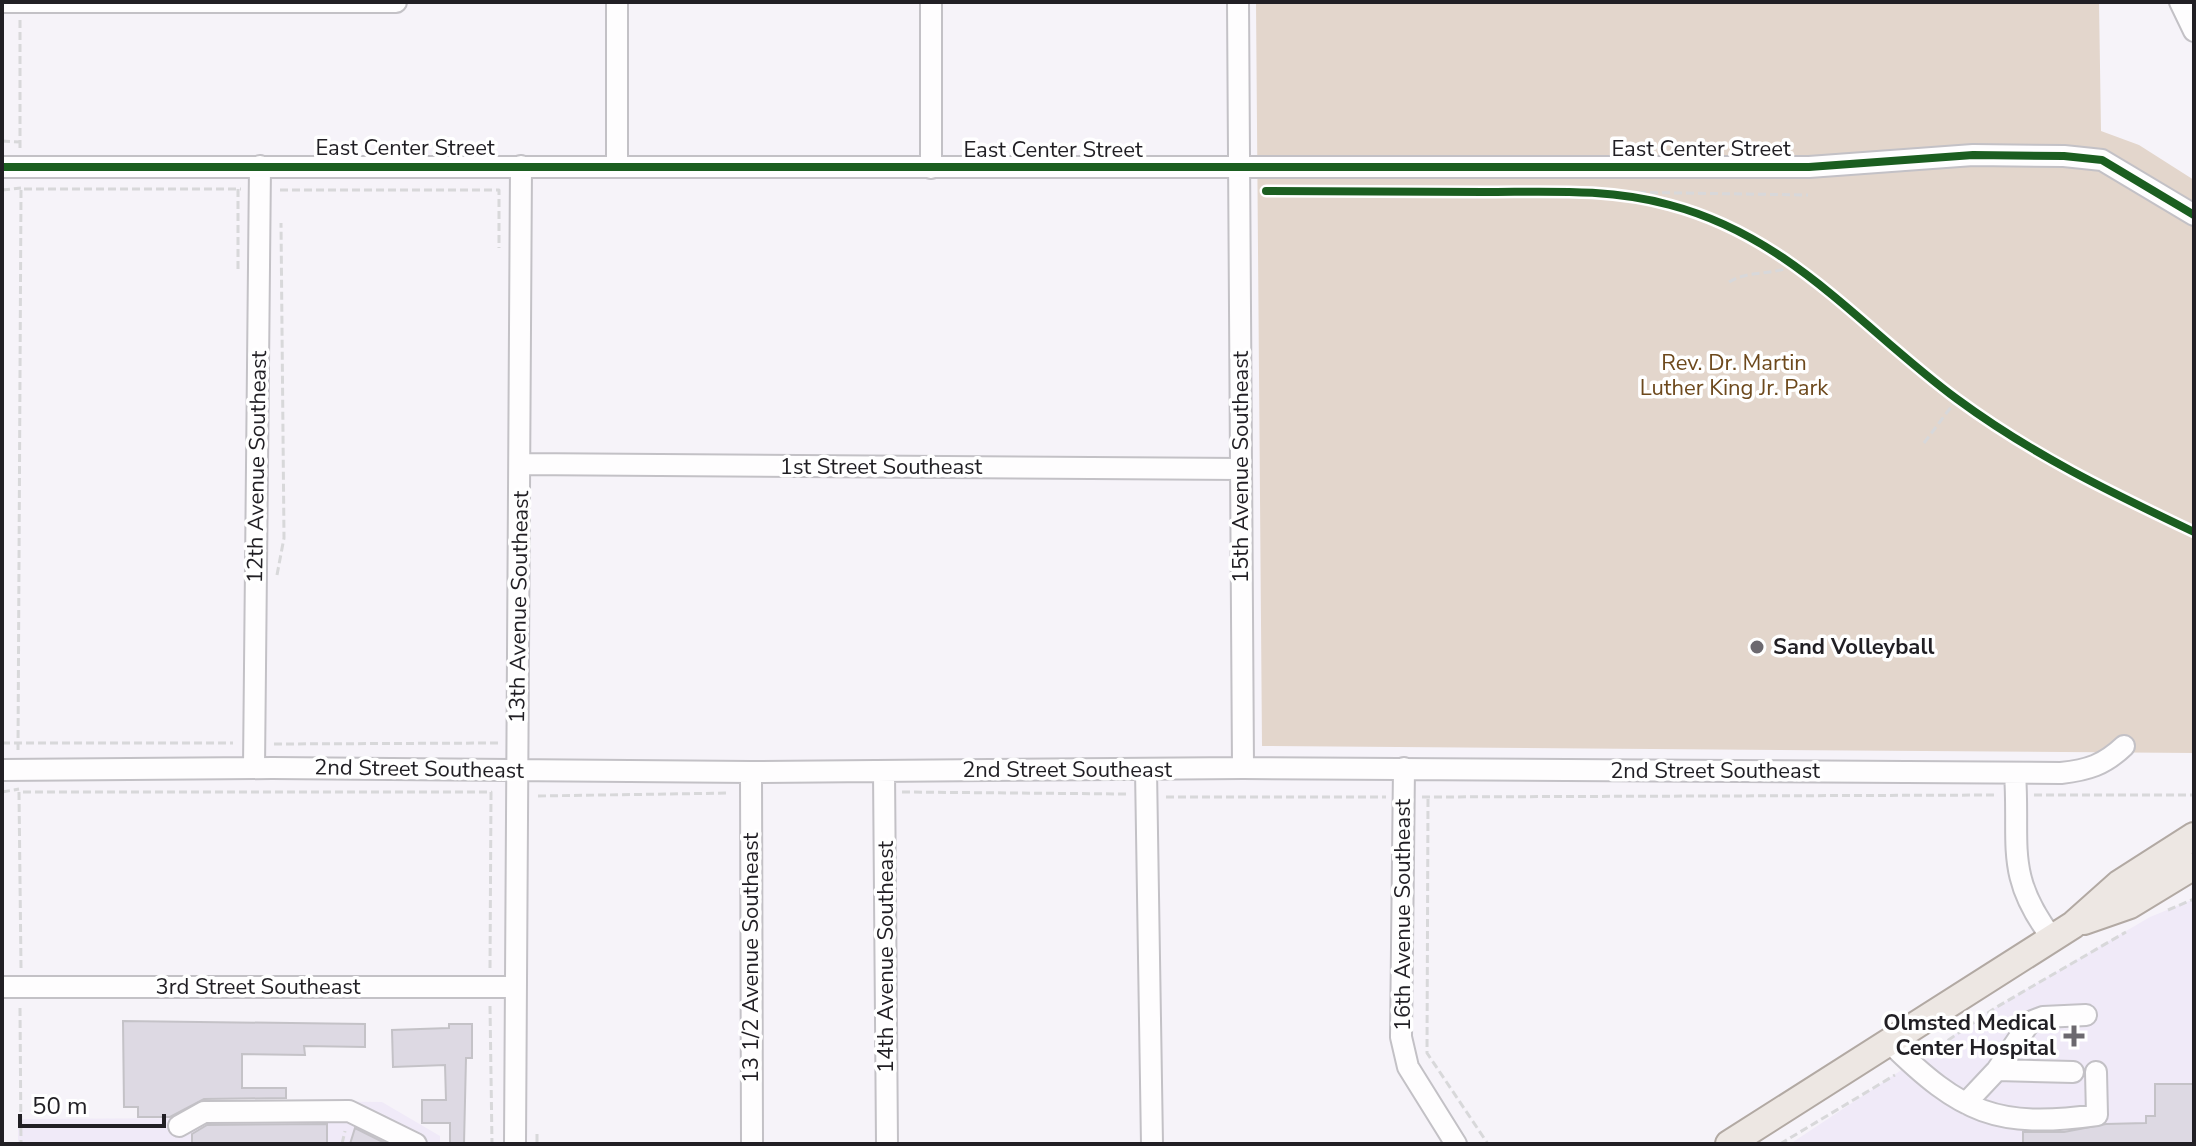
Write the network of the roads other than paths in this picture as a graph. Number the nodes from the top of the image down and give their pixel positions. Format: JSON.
{"nodes":[{"id":1,"x":2,"y":2,"type":"edge"},
{"id":2,"x":20,"y":2,"type":"edge"},
{"id":3,"x":396,"y":2,"type":"edge"},
{"id":4,"x":617,"y":2,"type":"edge"},
{"id":5,"x":931,"y":2,"type":"edge"},
{"id":6,"x":1238,"y":2,"type":"edge"},
{"id":7,"x":2180,"y":2,"type":"edge"},
{"id":8,"x":2194,"y":31,"type":"edge"},
{"id":9,"x":260,"y":166,"type":"junction"},
{"id":10,"x":521,"y":166,"type":"junction"},
{"id":11,"x":617,"y":166,"type":"junction"},
{"id":12,"x":1238,"y":166,"type":"junction"},
{"id":13,"x":2,"y":167,"type":"edge"},
{"id":14,"x":931,"y":168,"type":"junction"},
{"id":15,"x":2194,"y":215,"type":"edge"},
{"id":16,"x":521,"y":464,"type":"junction"},
{"id":17,"x":1241,"y":469,"type":"junction"},
{"id":18,"x":2124,"y":746,"type":"dead end"},
{"id":19,"x":254,"y":768,"type":"junction"},
{"id":20,"x":1243,"y":768,"type":"junction"},
{"id":21,"x":1404,"y":768,"type":"junction"},
{"id":22,"x":2,"y":770,"type":"edge"},
{"id":23,"x":517,"y":770,"type":"junction"},
{"id":24,"x":1146,"y":770,"type":"junction"},
{"id":25,"x":884,"y":771,"type":"junction"},
{"id":26,"x":751,"y":772,"type":"junction"},
{"id":27,"x":2015,"y":773,"type":"junction"},
{"id":28,"x":2194,"y":836,"type":"edge"},
{"id":29,"x":2194,"y":866,"type":"edge"},
{"id":30,"x":2062,"y":931,"type":"junction"},
{"id":31,"x":514,"y":978,"type":"junction"},
{"id":32,"x":2,"y":987,"type":"edge"},
{"id":33,"x":2086,"y":1015,"type":"dead end"},
{"id":34,"x":1890,"y":1043,"type":"junction"},
{"id":35,"x":1997,"y":1070,"type":"junction"},
{"id":36,"x":2073,"y":1072,"type":"dead end"},
{"id":37,"x":2096,"y":1072,"type":"dead end"},
{"id":38,"x":1966,"y":1103,"type":"junction"},
{"id":39,"x":179,"y":1126,"type":"dead end"},
{"id":40,"x":416,"y":1144,"type":"edge"},
{"id":41,"x":515,"y":1144,"type":"edge"},
{"id":42,"x":752,"y":1144,"type":"edge"},
{"id":43,"x":887,"y":1144,"type":"edge"},
{"id":44,"x":1152,"y":1144,"type":"edge"},
{"id":45,"x":1456,"y":1144,"type":"edge"},
{"id":46,"x":1729,"y":1144,"type":"edge"}],
"edges":[{"from":1,"to":2,"type":"street"},
{"from":2,"to":3,"type":"street"},
{"from":4,"to":11,"type":"street"},
{"from":5,"to":14,"type":"street"},
{"from":6,"to":12,"type":"street","name":"15th Avenue Southeast"},
{"from":7,"to":8,"type":"street"},
{"from":9,"to":10,"type":"street","name":"East Center Street"},
{"from":9,"to":13,"type":"street","name":"East Center Street"},
{"from":9,"to":19,"type":"street","name":"12th Avenue Southeast"},
{"from":10,"to":11,"type":"street","name":"East Center Street"},
{"from":10,"to":16,"type":"street","name":"13th Avenue Southeast"},
{"from":11,"to":14,"type":"street","name":"East Center Street"},
{"from":12,"to":14,"type":"street","name":"East Center Street"},
{"from":12,"to":15,"type":"street","name":"East Center Street"},
{"from":12,"to":17,"type":"street","name":"15th Avenue Southeast"},
{"from":16,"to":17,"type":"street","name":"1st Street Southeast"},
{"from":16,"to":23,"type":"street","name":"13th Avenue Southeast"},
{"from":17,"to":20,"type":"street","name":"15th Avenue Southeast"},
{"from":18,"to":27,"type":"street","name":"2nd Street Southeast"},
{"from":19,"to":22,"type":"street","name":"2nd Street Southeast"},
{"from":19,"to":23,"type":"street","name":"2nd Street Southeast"},
{"from":20,"to":21,"type":"street","name":"2nd Street Southeast"},
{"from":20,"to":24,"type":"street","name":"2nd Street Southeast"},
{"from":21,"to":27,"type":"street","name":"2nd Street Southeast"},
{"from":21,"to":45,"type":"street","name":"16th Avenue Southeast"},
{"from":23,"to":26,"type":"street","name":"2nd Street Southeast"},
{"from":23,"to":31,"type":"street","name":"13th Avenue Southeast"},
{"from":24,"to":25,"type":"street","name":"2nd Street Southeast"},
{"from":24,"to":44,"type":"street"},
{"from":25,"to":26,"type":"street","name":"2nd Street Southeast"},
{"from":25,"to":43,"type":"street","name":"14th Avenue Southeast"},
{"from":26,"to":42,"type":"street","name":"13 1/2 Avenue Southeast"},
{"from":27,"to":30,"type":"street"},
{"from":28,"to":30,"type":"main road"},
{"from":29,"to":30,"type":"main road"},
{"from":30,"to":34,"type":"main road"},
{"from":31,"to":32,"type":"street","name":"3rd Street Southeast"},
{"from":31,"to":41,"type":"street","name":"13th Avenue Southeast"},
{"from":33,"to":35,"type":"street"},
{"from":34,"to":38,"type":"street"},
{"from":34,"to":46,"type":"main road"},
{"from":35,"to":36,"type":"street"},
{"from":35,"to":38,"type":"street"},
{"from":37,"to":38,"type":"street"},
{"from":39,"to":40,"type":"street"}]}
